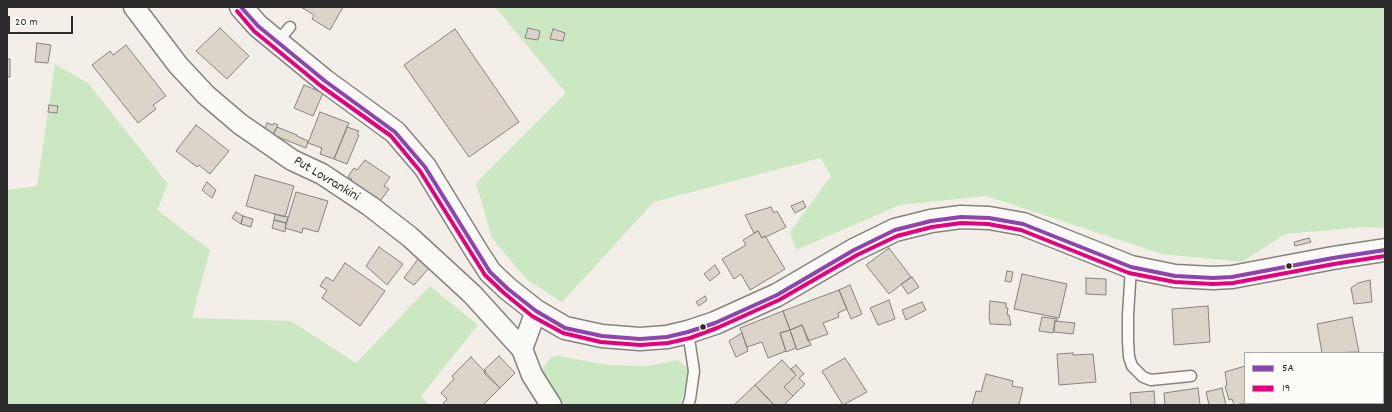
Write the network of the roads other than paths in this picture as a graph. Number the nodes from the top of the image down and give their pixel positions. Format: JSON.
{"nodes":[{"id":1,"x":134,"y":7,"type":"edge"},
{"id":2,"x":241,"y":7,"type":"edge"},
{"id":3,"x":1385,"y":250,"type":"edge"},
{"id":4,"x":1131,"y":267,"type":"junction"},
{"id":5,"x":536,"y":311,"type":"junction"},
{"id":6,"x":688,"y":332,"type":"junction"},
{"id":7,"x":522,"y":349,"type":"junction"},
{"id":8,"x":1191,"y":376,"type":"dead end"},
{"id":9,"x":551,"y":405,"type":"edge"},
{"id":10,"x":688,"y":405,"type":"edge"}],
"edges":[{"from":1,"to":7,"type":"street","name":"Put Lovrankini"},
{"from":2,"to":5,"type":"street"},
{"from":3,"to":4,"type":"street"},
{"from":4,"to":6,"type":"street"},
{"from":4,"to":8,"type":"lane"},
{"from":5,"to":6,"type":"street"},
{"from":5,"to":7,"type":"street"},
{"from":6,"to":10,"type":"lane"},
{"from":7,"to":9,"type":"street"}]}
